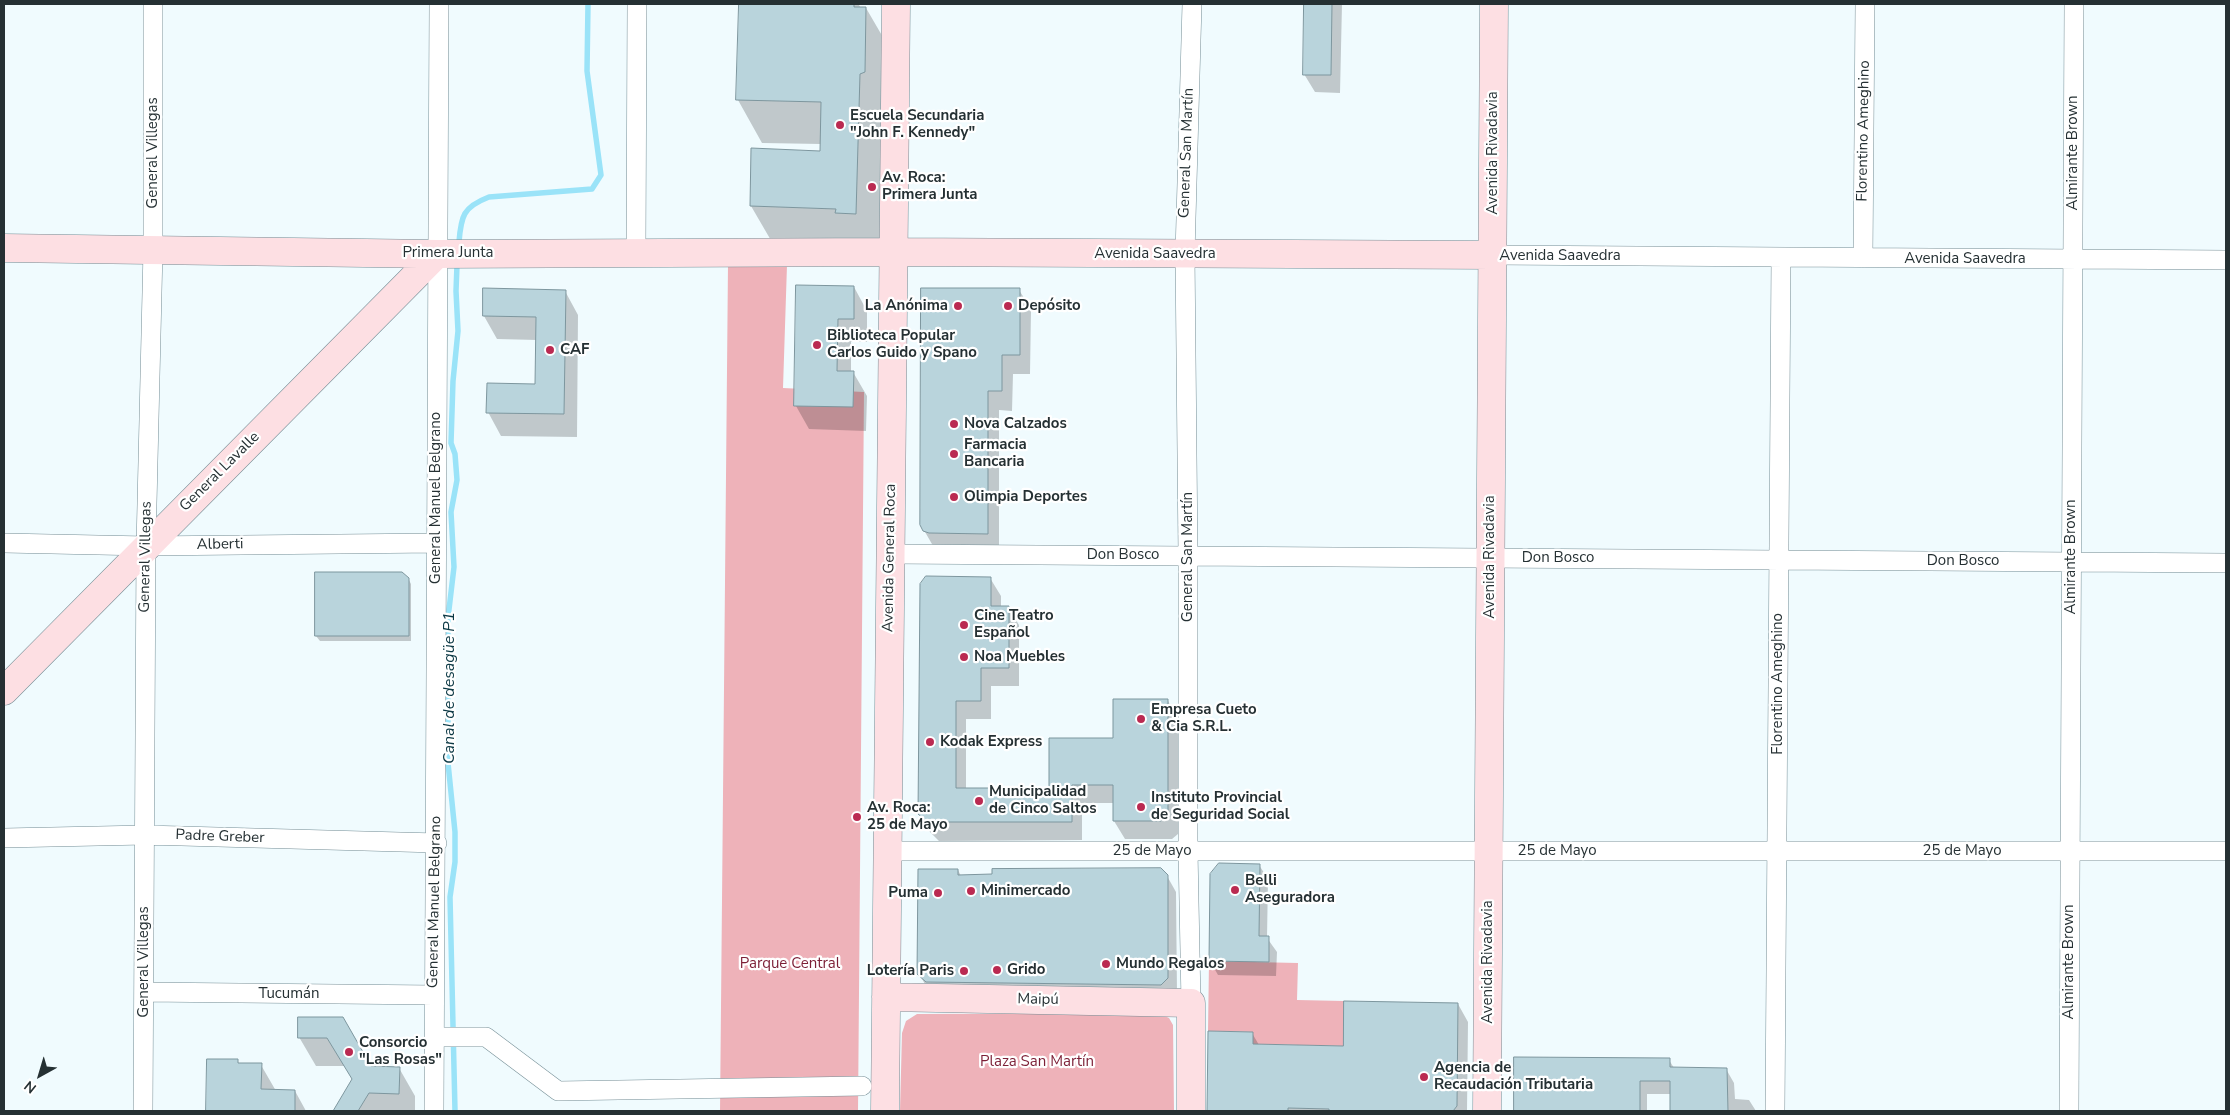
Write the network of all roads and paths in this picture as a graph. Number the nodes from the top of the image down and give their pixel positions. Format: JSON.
{"nodes":[{"id":1,"x":152,"y":4,"type":"edge"},
{"id":2,"x":440,"y":4,"type":"edge"},
{"id":3,"x":637,"y":4,"type":"edge"},
{"id":4,"x":896,"y":4,"type":"edge"},
{"id":5,"x":1192,"y":4,"type":"edge"},
{"id":6,"x":1494,"y":4,"type":"edge"},
{"id":7,"x":1865,"y":4,"type":"edge"},
{"id":8,"x":2074,"y":4,"type":"edge"},
{"id":9,"x":4,"y":248,"type":"edge"},
{"id":10,"x":153,"y":250,"type":"junction"},
{"id":11,"x":893,"y":252,"type":"junction"},
{"id":12,"x":636,"y":253,"type":"junction"},
{"id":13,"x":437,"y":254,"type":"junction"},
{"id":14,"x":1184,"y":254,"type":"junction"},
{"id":15,"x":1492,"y":255,"type":"junction"},
{"id":16,"x":1781,"y":257,"type":"junction"},
{"id":17,"x":1863,"y":258,"type":"junction"},
{"id":18,"x":2073,"y":259,"type":"junction"},
{"id":19,"x":2226,"y":260,"type":"edge"},
{"id":20,"x":4,"y":543,"type":"edge"},
{"id":21,"x":436,"y":543,"type":"junction"},
{"id":22,"x":146,"y":546,"type":"junction"},
{"id":23,"x":890,"y":554,"type":"junction"},
{"id":24,"x":1188,"y":556,"type":"junction"},
{"id":25,"x":1490,"y":558,"type":"junction"},
{"id":26,"x":1779,"y":560,"type":"junction"},
{"id":27,"x":2072,"y":562,"type":"junction"},
{"id":28,"x":2226,"y":562,"type":"edge"},
{"id":29,"x":4,"y":691,"type":"edge"},
{"id":30,"x":145,"y":835,"type":"junction"},
{"id":31,"x":4,"y":838,"type":"edge"},
{"id":32,"x":437,"y":843,"type":"junction"},
{"id":33,"x":888,"y":851,"type":"junction"},
{"id":34,"x":1188,"y":851,"type":"junction"},
{"id":35,"x":1488,"y":851,"type":"junction"},
{"id":36,"x":1777,"y":851,"type":"junction"},
{"id":37,"x":2070,"y":851,"type":"junction"},
{"id":38,"x":2226,"y":851,"type":"edge"},
{"id":39,"x":144,"y":992,"type":"junction"},
{"id":40,"x":434,"y":995,"type":"junction"},
{"id":41,"x":886,"y":997,"type":"junction"},
{"id":42,"x":1191,"y":1004,"type":"junction"},
{"id":43,"x":438,"y":1037,"type":"junction"},
{"id":44,"x":862,"y":1086,"type":"dead end"},
{"id":45,"x":143,"y":1111,"type":"edge"},
{"id":46,"x":434,"y":1111,"type":"edge"},
{"id":47,"x":885,"y":1111,"type":"edge"},
{"id":48,"x":1191,"y":1111,"type":"edge"},
{"id":49,"x":1487,"y":1111,"type":"edge"},
{"id":50,"x":1775,"y":1111,"type":"edge"},
{"id":51,"x":2069,"y":1111,"type":"edge"}],
"edges":[{"from":1,"to":10,"type":"street","name":"General Villegas"},
{"from":2,"to":13,"type":"street","name":"General Manuel Belgrano"},
{"from":3,"to":12,"type":"street"},
{"from":4,"to":11,"type":"street","name":"Avenida General Roca"},
{"from":5,"to":14,"type":"street","name":"General San Martín"},
{"from":6,"to":15,"type":"street","name":"Avenida Rivadavia"},
{"from":7,"to":17,"type":"street","name":"Florentino Ameghino"},
{"from":8,"to":18,"type":"street","name":"Almirante Brown"},
{"from":9,"to":10,"type":"street","name":"Primera Junta"},
{"from":10,"to":13,"type":"street","name":"Primera Junta"},
{"from":10,"to":22,"type":"street","name":"General Villegas"},
{"from":11,"to":12,"type":"street","name":"Primera Junta"},
{"from":11,"to":14,"type":"street","name":"Avenida Saavedra"},
{"from":11,"to":23,"type":"street","name":"Avenida General Roca"},
{"from":12,"to":13,"type":"street","name":"Primera Junta"},
{"from":13,"to":21,"type":"street","name":"General Manuel Belgrano"},
{"from":13,"to":22,"type":"street","name":"General Lavalle"},
{"from":14,"to":15,"type":"street","name":"Avenida Saavedra"},
{"from":14,"to":24,"type":"street","name":"General San Martín"},
{"from":15,"to":16,"type":"street","name":"Avenida Saavedra"},
{"from":15,"to":25,"type":"street","name":"Avenida Rivadavia"},
{"from":16,"to":17,"type":"street","name":"Avenida Saavedra"},
{"from":16,"to":26,"type":"street","name":"Florentino Ameghino"},
{"from":17,"to":18,"type":"street","name":"Avenida Saavedra"},
{"from":18,"to":19,"type":"street","name":"Avenida Saavedra"},
{"from":18,"to":27,"type":"street","name":"Almirante Brown"},
{"from":20,"to":22,"type":"street","name":"Alberti"},
{"from":21,"to":22,"type":"street","name":"Alberti"},
{"from":21,"to":32,"type":"street","name":"General Manuel Belgrano"},
{"from":22,"to":29,"type":"street","name":"General Lavalle"},
{"from":22,"to":30,"type":"street","name":"General Villegas"},
{"from":23,"to":24,"type":"street","name":"Don Bosco"},
{"from":23,"to":33,"type":"street","name":"Avenida General Roca"},
{"from":24,"to":25,"type":"street","name":"Don Bosco"},
{"from":24,"to":34,"type":"street","name":"General San Martín"},
{"from":25,"to":26,"type":"street","name":"Don Bosco"},
{"from":25,"to":35,"type":"street","name":"Avenida Rivadavia"},
{"from":26,"to":27,"type":"street","name":"Don Bosco"},
{"from":26,"to":36,"type":"street","name":"Florentino Ameghino"},
{"from":27,"to":28,"type":"street","name":"Don Bosco"},
{"from":27,"to":37,"type":"street","name":"Almirante Brown"},
{"from":30,"to":31,"type":"street","name":"Padre Greber"},
{"from":30,"to":32,"type":"street","name":"Padre Greber"},
{"from":30,"to":39,"type":"street","name":"General Villegas"},
{"from":32,"to":40,"type":"street","name":"General Manuel Belgrano"},
{"from":33,"to":34,"type":"street","name":"25 de Mayo"},
{"from":33,"to":41,"type":"street","name":"Avenida General Roca"},
{"from":34,"to":35,"type":"street","name":"25 de Mayo"},
{"from":34,"to":42,"type":"street","name":"General San Martín"},
{"from":35,"to":36,"type":"street","name":"25 de Mayo"},
{"from":35,"to":49,"type":"street","name":"Avenida Rivadavia"},
{"from":36,"to":37,"type":"street","name":"25 de Mayo"},
{"from":36,"to":50,"type":"street","name":"Florentino Ameghino"},
{"from":37,"to":38,"type":"street","name":"25 de Mayo"},
{"from":37,"to":51,"type":"street","name":"Almirante Brown"},
{"from":39,"to":40,"type":"street","name":"Tucumán"},
{"from":39,"to":45,"type":"street","name":"General Villegas"},
{"from":40,"to":43,"type":"street","name":"General Manuel Belgrano"},
{"from":41,"to":42,"type":"street","name":"Maipú"},
{"from":41,"to":47,"type":"street","name":"Avenida General Roca"},
{"from":42,"to":48,"type":"street","name":"General San Martín"},
{"from":43,"to":44,"type":"street"},
{"from":43,"to":46,"type":"street","name":"General Manuel Belgrano"}]}
